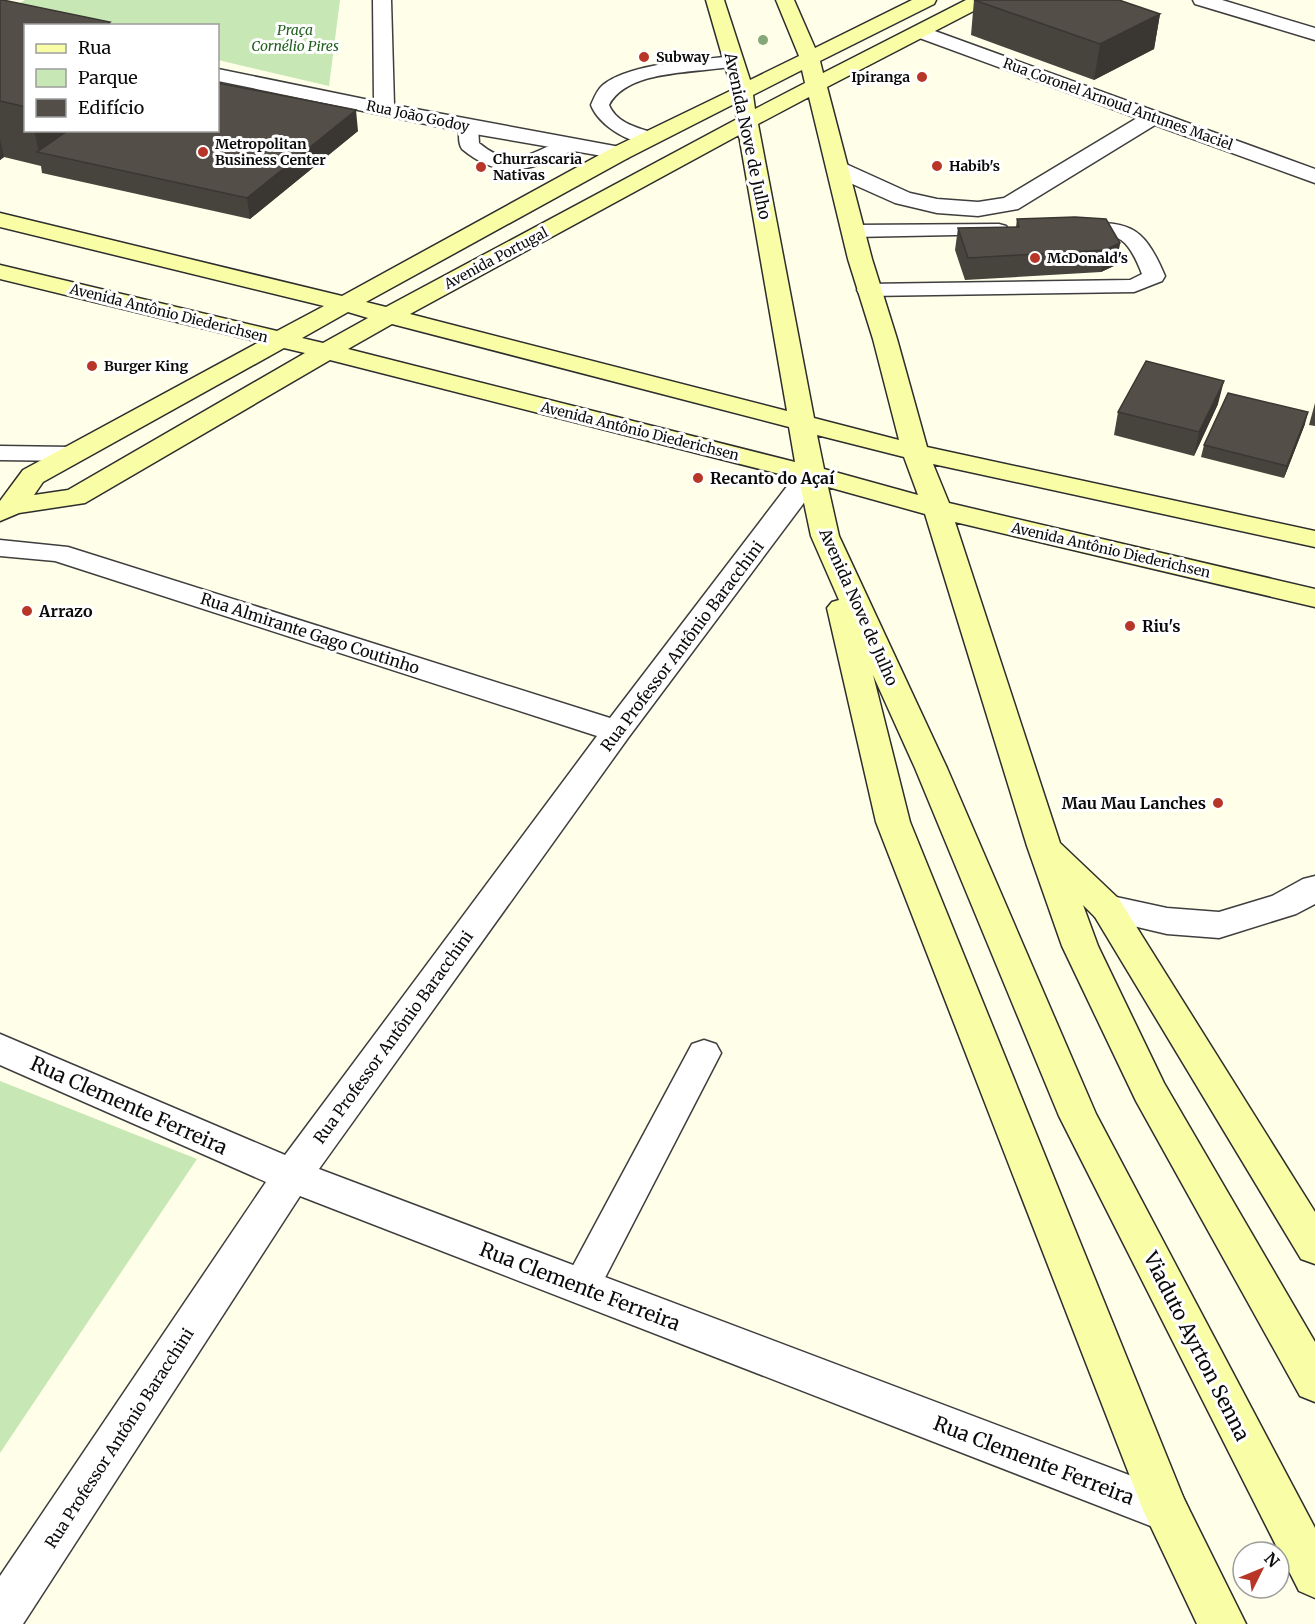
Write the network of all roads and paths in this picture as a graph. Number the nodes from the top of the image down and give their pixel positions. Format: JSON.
{"nodes":[{"id":1,"x":382,"y":0,"type":"edge"},
{"id":2,"x":715,"y":0,"type":"edge"},
{"id":3,"x":785,"y":0,"type":"edge"},
{"id":4,"x":927,"y":0,"type":"edge"},
{"id":5,"x":980,"y":0,"type":"edge"},
{"id":6,"x":1202,"y":0,"type":"edge"},
{"id":7,"x":921,"y":32,"type":"junction"},
{"id":8,"x":1315,"y":34,"type":"edge"},
{"id":9,"x":809,"y":57,"type":"junction"},
{"id":10,"x":734,"y":61,"type":"junction"},
{"id":11,"x":219,"y":75,"type":"edge"},
{"id":12,"x":816,"y":85,"type":"junction"},
{"id":13,"x":742,"y":91,"type":"junction"},
{"id":14,"x":384,"y":109,"type":"junction"},
{"id":15,"x":1153,"y":117,"type":"junction"},
{"id":16,"x":747,"y":122,"type":"junction"},
{"id":17,"x":470,"y":127,"type":"junction"},
{"id":18,"x":650,"y":138,"type":"junction"},
{"id":19,"x":569,"y":145,"type":"junction"},
{"id":20,"x":620,"y":153,"type":"junction"},
{"id":21,"x":838,"y":169,"type":"junction"},
{"id":22,"x":1315,"y":176,"type":"edge"},
{"id":23,"x":0,"y":220,"type":"edge"},
{"id":24,"x":1016,"y":230,"type":"edge"},
{"id":25,"x":1050,"y":230,"type":"edge"},
{"id":26,"x":853,"y":231,"type":"junction"},
{"id":27,"x":0,"y":272,"type":"edge"},
{"id":28,"x":868,"y":290,"type":"junction"},
{"id":29,"x":344,"y":304,"type":"junction"},
{"id":30,"x":387,"y":316,"type":"junction"},
{"id":31,"x":278,"y":339,"type":"junction"},
{"id":32,"x":325,"y":351,"type":"junction"},
{"id":33,"x":803,"y":424,"type":"junction"},
{"id":34,"x":915,"y":452,"type":"junction"},
{"id":35,"x":0,"y":453,"type":"edge"},
{"id":36,"x":72,"y":454,"type":"junction"},
{"id":37,"x":811,"y":474,"type":"junction"},
{"id":38,"x":937,"y":509,"type":"junction"},
{"id":39,"x":6,"y":510,"type":"edge"},
{"id":40,"x":825,"y":536,"type":"junction"},
{"id":41,"x":1315,"y":539,"type":"edge"},
{"id":42,"x":0,"y":548,"type":"edge"},
{"id":43,"x":1315,"y":598,"type":"edge"},
{"id":44,"x":617,"y":731,"type":"junction"},
{"id":45,"x":1044,"y":846,"type":"junction"},
{"id":46,"x":1315,"y":888,"type":"edge"},
{"id":47,"x":1107,"y":908,"type":"junction"},
{"id":48,"x":0,"y":1048,"type":"edge"},
{"id":49,"x":704,"y":1053,"type":"dead end"},
{"id":50,"x":1078,"y":1116,"type":"joint"},
{"id":51,"x":292,"y":1176,"type":"junction"},
{"id":52,"x":1315,"y":1247,"type":"edge"},
{"id":53,"x":581,"y":1287,"type":"junction"},
{"id":54,"x":1315,"y":1383,"type":"edge"},
{"id":55,"x":1166,"y":1510,"type":"junction"},
{"id":56,"x":1315,"y":1575,"type":"edge"},
{"id":57,"x":0,"y":1617,"type":"edge"},
{"id":58,"x":1222,"y":1624,"type":"edge"}],
"edges":[{"from":1,"to":14,"type":"street"},
{"from":2,"to":10,"type":"main road","name":"Avenida Nove de Julho"},
{"from":3,"to":9,"type":"main road"},
{"from":4,"to":9,"type":"main road","name":"Avenida Portugal"},
{"from":5,"to":7,"type":"main road","name":"Avenida Portugal"},
{"from":6,"to":8,"type":"street"},
{"from":7,"to":12,"type":"main road","name":"Avenida Portugal"},
{"from":7,"to":15,"type":"street","name":"Rua Coronel Arnoud Antunes Maciel"},
{"from":9,"to":12,"type":"main road"},
{"from":9,"to":13,"type":"main road","name":"Avenida Portugal"},
{"from":10,"to":13,"type":"main road","name":"Avenida Nove de Julho"},
{"from":10,"to":18,"type":"lane"},
{"from":11,"to":14,"type":"street","name":"Rua João Godoy"},
{"from":12,"to":16,"type":"main road","name":"Avenida Portugal"},
{"from":12,"to":21,"type":"main road"},
{"from":13,"to":16,"type":"main road","name":"Avenida Nove de Julho"},
{"from":13,"to":18,"type":"main road","name":"Avenida Portugal"},
{"from":14,"to":17,"type":"street","name":"Rua João Godoy"},
{"from":15,"to":21,"type":"street"},
{"from":15,"to":22,"type":"street","name":"Rua Coronel Arnoud Antunes Maciel"},
{"from":16,"to":30,"type":"main road","name":"Avenida Portugal"},
{"from":16,"to":33,"type":"main road","name":"Avenida Nove de Julho"},
{"from":17,"to":19,"type":"street","name":"Rua João Godoy"},
{"from":17,"to":19,"type":"lane"},
{"from":18,"to":20,"type":"main road","name":"Avenida Portugal"},
{"from":19,"to":20,"type":"street","name":"Rua João Godoy"},
{"from":20,"to":29,"type":"main road","name":"Avenida Portugal"},
{"from":21,"to":26,"type":"main road"},
{"from":23,"to":29,"type":"main road"},
{"from":24,"to":26,"type":"lane"},
{"from":25,"to":28,"type":"lane"},
{"from":26,"to":28,"type":"main road"},
{"from":27,"to":31,"type":"main road","name":"Avenida Antônio Diederichsen"},
{"from":28,"to":34,"type":"main road"},
{"from":29,"to":30,"type":"main road"},
{"from":29,"to":31,"type":"main road","name":"Avenida Portugal"},
{"from":30,"to":32,"type":"main road","name":"Avenida Portugal"},
{"from":30,"to":33,"type":"main road"},
{"from":31,"to":32,"type":"main road","name":"Avenida Antônio Diederichsen"},
{"from":31,"to":36,"type":"main road","name":"Avenida Portugal"},
{"from":32,"to":37,"type":"main road","name":"Avenida Antônio Diederichsen"},
{"from":32,"to":39,"type":"main road","name":"Avenida Portugal"},
{"from":33,"to":34,"type":"main road"},
{"from":33,"to":37,"type":"main road","name":"Avenida Nove de Julho"},
{"from":34,"to":38,"type":"main road"},
{"from":34,"to":41,"type":"main road"},
{"from":35,"to":36,"type":"lane"},
{"from":36,"to":39,"type":"main road","name":"Avenida Portugal"},
{"from":37,"to":38,"type":"main road","name":"Avenida Antônio Diederichsen"},
{"from":37,"to":40,"type":"main road","name":"Avenida Nove de Julho"},
{"from":37,"to":44,"type":"street","name":"Rua Professor Antônio Baracchini"},
{"from":38,"to":43,"type":"main road","name":"Avenida Antônio Diederichsen"},
{"from":38,"to":45,"type":"main road"},
{"from":40,"to":50,"type":"main road","name":"Avenida Nove de Julho"},
{"from":40,"to":55,"type":"main road"},
{"from":42,"to":44,"type":"street","name":"Rua Almirante Gago Coutinho"},
{"from":44,"to":51,"type":"street","name":"Rua Professor Antônio Baracchini"},
{"from":45,"to":47,"type":"main road"},
{"from":45,"to":54,"type":"main road"},
{"from":46,"to":47,"type":"street"},
{"from":47,"to":52,"type":"main road"},
{"from":48,"to":51,"type":"street","name":"Rua Clemente Ferreira"},
{"from":49,"to":53,"type":"lane"},
{"from":50,"to":56,"type":"main road","name":"Viaduto Ayrton Senna"},
{"from":51,"to":53,"type":"street","name":"Rua Clemente Ferreira"},
{"from":51,"to":57,"type":"street","name":"Rua Professor Antônio Baracchini"},
{"from":53,"to":55,"type":"street","name":"Rua Clemente Ferreira"},
{"from":55,"to":58,"type":"main road"}]}
